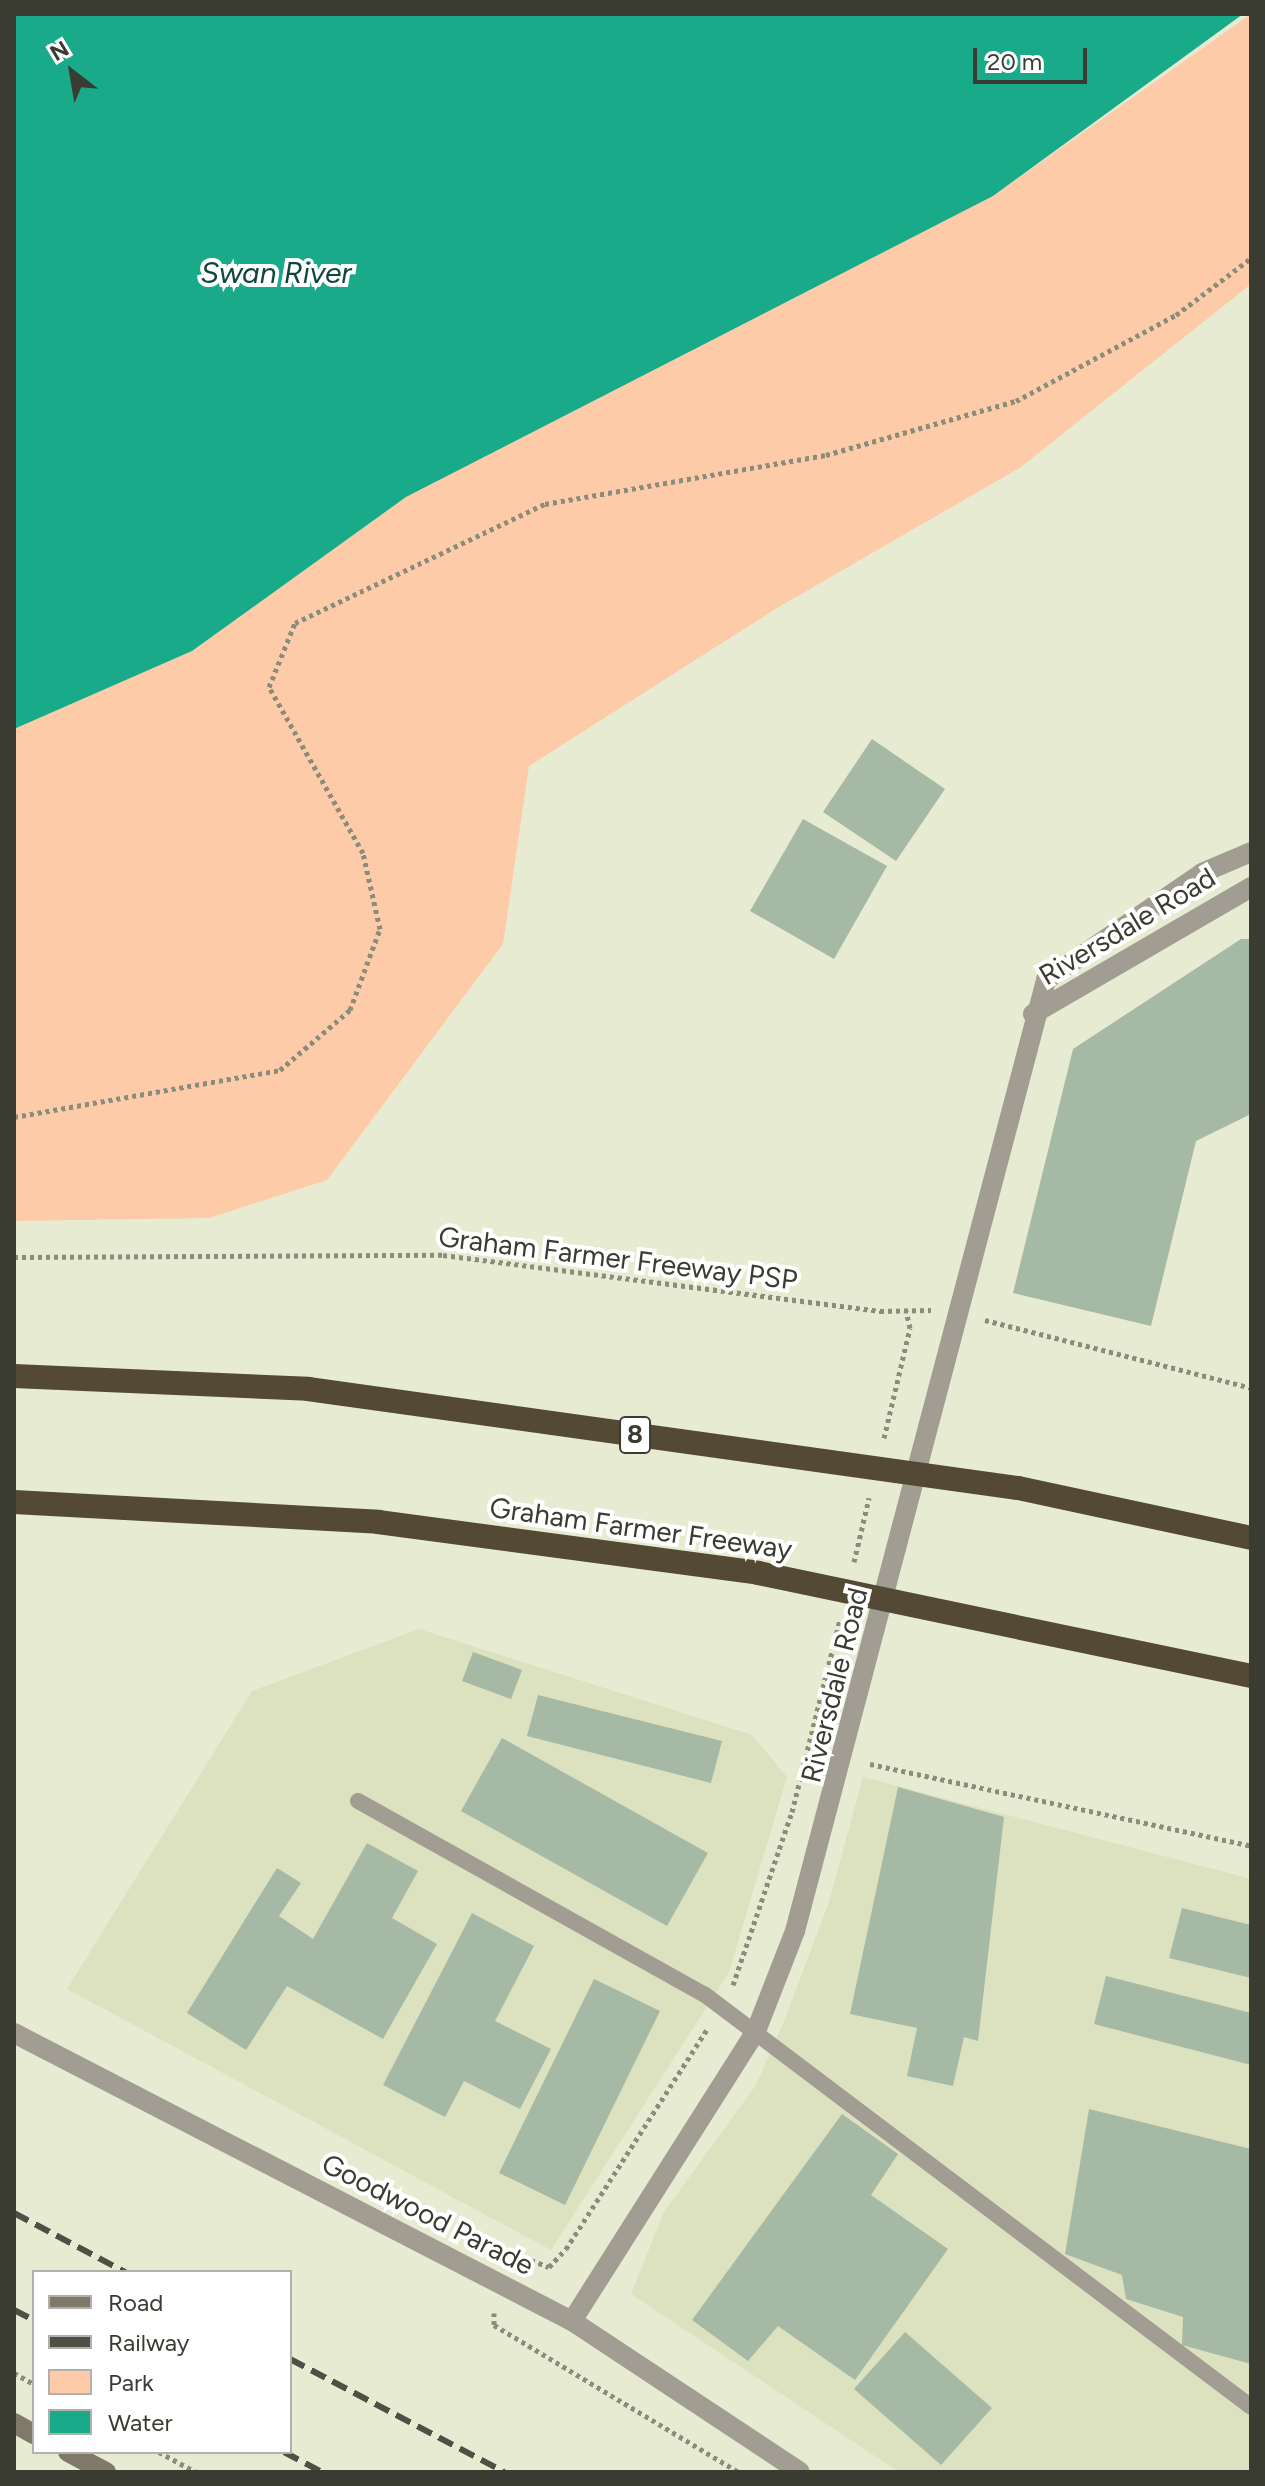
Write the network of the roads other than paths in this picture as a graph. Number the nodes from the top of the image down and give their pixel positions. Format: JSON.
{"nodes":[{"id":1,"x":1251,"y":852,"type":"edge"},
{"id":2,"x":1251,"y":887,"type":"edge"},
{"id":3,"x":1033,"y":1014,"type":"junction"},
{"id":4,"x":14,"y":1376,"type":"edge"},
{"id":5,"x":14,"y":1502,"type":"edge"},
{"id":6,"x":1251,"y":1538,"type":"edge"},
{"id":7,"x":1251,"y":1676,"type":"edge"},
{"id":8,"x":358,"y":1801,"type":"dead end"},
{"id":9,"x":756,"y":2031,"type":"junction"},
{"id":10,"x":14,"y":2033,"type":"edge"},
{"id":11,"x":572,"y":2321,"type":"junction"},
{"id":12,"x":1251,"y":2407,"type":"edge"},
{"id":13,"x":14,"y":2423,"type":"edge"},
{"id":14,"x":32,"y":2433,"type":"edge"},
{"id":15,"x":72,"y":2454,"type":"edge"},
{"id":16,"x":106,"y":2472,"type":"edge"},
{"id":17,"x":800,"y":2472,"type":"edge"}],
"edges":[{"from":1,"to":3,"type":"street","name":"Riversdale Road"},
{"from":2,"to":3,"type":"street","name":"Riversdale Road"},
{"from":3,"to":9,"type":"street","name":"Riversdale Road"},
{"from":4,"to":6,"type":"highway","number":"8"},
{"from":5,"to":7,"type":"highway","name":"Graham Farmer Freeway"},
{"from":8,"to":9,"type":"lane"},
{"from":9,"to":11,"type":"street","name":"Riversdale Road"},
{"from":9,"to":12,"type":"lane"},
{"from":10,"to":11,"type":"street","name":"Goodwood Parade"},
{"from":11,"to":17,"type":"street","name":"Goodwood Parade"},
{"from":13,"to":14,"type":"street"},
{"from":15,"to":16,"type":"street"}]}
